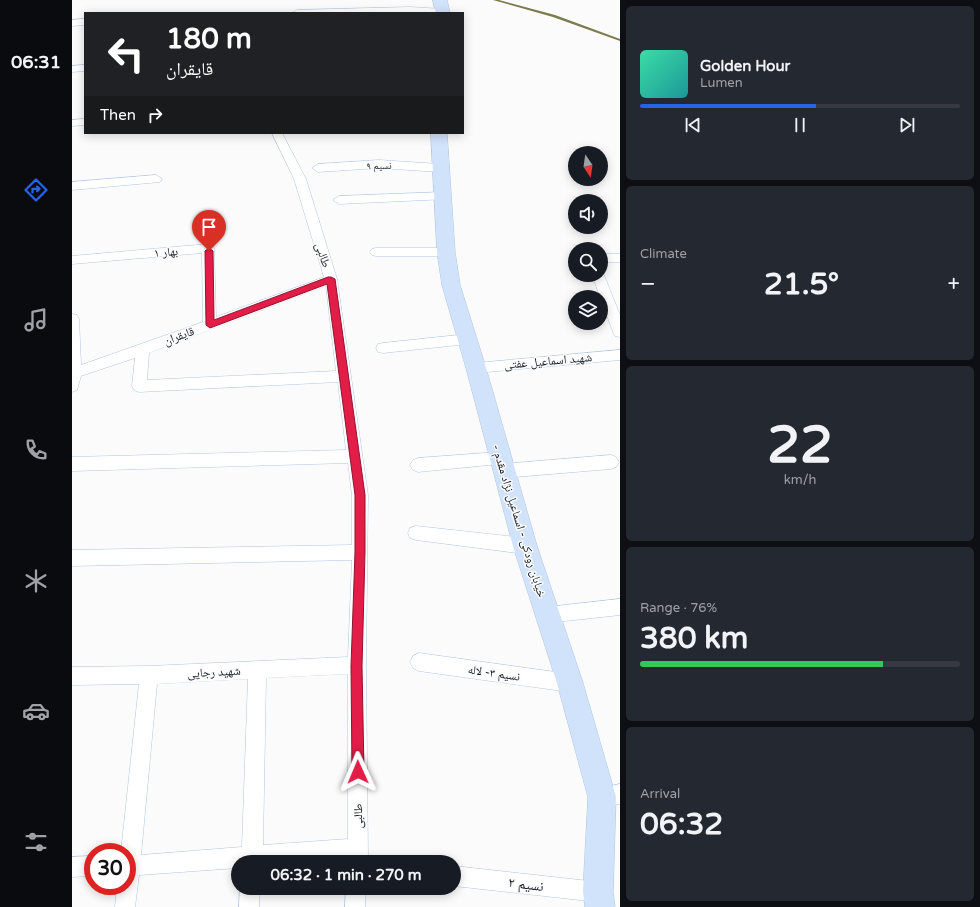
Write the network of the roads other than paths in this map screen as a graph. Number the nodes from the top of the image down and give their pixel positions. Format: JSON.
{"nodes":[{"id":1,"x":442,"y":8,"type":"edge"},
{"id":2,"x":335,"y":12,"type":"edge"},
{"id":3,"x":72,"y":22,"type":"edge"},
{"id":4,"x":84,"y":22,"type":"edge"},
{"id":5,"x":84,"y":68,"type":"edge"},
{"id":6,"x":72,"y":69,"type":"edge"},
{"id":7,"x":84,"y":122,"type":"edge"},
{"id":8,"x":72,"y":123,"type":"edge"},
{"id":9,"x":278,"y":134,"type":"edge"},
{"id":10,"x":440,"y":134,"type":"edge"},
{"id":11,"x":318,"y":168,"type":"dead end"},
{"id":12,"x":440,"y":168,"type":"junction"},
{"id":13,"x":156,"y":179,"type":"dead end"},
{"id":14,"x":72,"y":186,"type":"edge"},
{"id":15,"x":444,"y":196,"type":"junction"},
{"id":16,"x":339,"y":200,"type":"dead end"},
{"id":17,"x":376,"y":252,"type":"dead end"},
{"id":18,"x":446,"y":252,"type":"junction"},
{"id":19,"x":608,"y":258,"type":"edge"},
{"id":20,"x":620,"y":258,"type":"edge"},
{"id":21,"x":72,"y":260,"type":"edge"},
{"id":22,"x":331,"y":279,"type":"junction"},
{"id":23,"x":601,"y":282,"type":"edge"},
{"id":24,"x":72,"y":319,"type":"edge"},
{"id":25,"x":210,"y":325,"type":"junction"},
{"id":26,"x":620,"y":332,"type":"edge"},
{"id":27,"x":468,"y":339,"type":"junction"},
{"id":28,"x":383,"y":348,"type":"dead end"},
{"id":29,"x":143,"y":350,"type":"junction"},
{"id":30,"x":620,"y":355,"type":"edge"},
{"id":31,"x":476,"y":368,"type":"junction"},
{"id":32,"x":345,"y":376,"type":"junction"},
{"id":33,"x":73,"y":378,"type":"edge"},
{"id":34,"x":355,"y":456,"type":"junction"},
{"id":35,"x":611,"y":462,"type":"dead end"},
{"id":36,"x":72,"y":464,"type":"edge"},
{"id":37,"x":501,"y":464,"type":"junction"},
{"id":38,"x":418,"y":465,"type":"dead end"},
{"id":39,"x":416,"y":533,"type":"dead end"},
{"id":40,"x":525,"y":546,"type":"junction"},
{"id":41,"x":360,"y":552,"type":"junction"},
{"id":42,"x":72,"y":558,"type":"edge"},
{"id":43,"x":620,"y":607,"type":"edge"},
{"id":44,"x":547,"y":615,"type":"junction"},
{"id":45,"x":419,"y":662,"type":"dead end"},
{"id":46,"x":357,"y":666,"type":"junction"},
{"id":47,"x":257,"y":670,"type":"junction"},
{"id":48,"x":149,"y":674,"type":"junction"},
{"id":49,"x":72,"y":676,"type":"edge"},
{"id":50,"x":570,"y":683,"type":"junction"},
{"id":51,"x":611,"y":796,"type":"edge"},
{"id":52,"x":131,"y":843,"type":"edge"},
{"id":53,"x":252,"y":855,"type":"edge"},
{"id":54,"x":358,"y":855,"type":"edge"},
{"id":55,"x":231,"y":860,"type":"edge"},
{"id":56,"x":84,"y":866,"type":"edge"},
{"id":57,"x":136,"y":866,"type":"edge"},
{"id":58,"x":72,"y":867,"type":"edge"},
{"id":59,"x":461,"y":877,"type":"edge"},
{"id":60,"x":126,"y":895,"type":"edge"},
{"id":61,"x":250,"y":895,"type":"edge"},
{"id":62,"x":356,"y":895,"type":"edge"},
{"id":63,"x":599,"y":900,"type":"edge"},
{"id":64,"x":125,"y":907,"type":"edge"},
{"id":65,"x":249,"y":907,"type":"edge"},
{"id":66,"x":355,"y":907,"type":"edge"}],
"edges":[{"from":1,"to":2,"type":"street"},
{"from":3,"to":4,"type":"street"},
{"from":5,"to":6,"type":"street"},
{"from":7,"to":8,"type":"street"},
{"from":9,"to":22,"type":"street","name":"طالبی"},
{"from":10,"to":12,"type":"street","name":"- خیابان رودکی - اسماعیل نژاد مقدم"},
{"from":11,"to":12,"type":"street","name":"نسیم ۹"},
{"from":12,"to":15,"type":"street","name":"- خیابان رودکی - اسماعیل نژاد مقدم"},
{"from":13,"to":14,"type":"street"},
{"from":15,"to":16,"type":"street"},
{"from":15,"to":18,"type":"street","name":"- خیابان رودکی - اسماعیل نژاد مقدم"},
{"from":17,"to":18,"type":"street"},
{"from":18,"to":27,"type":"street","name":"- خیابان رودکی - اسماعیل نژاد مقدم"},
{"from":19,"to":20,"type":"street"},
{"from":21,"to":25,"type":"street","name":"بهار ۱"},
{"from":22,"to":25,"type":"street","name":"قایقران"},
{"from":22,"to":32,"type":"street","name":"طالبی"},
{"from":23,"to":26,"type":"street"},
{"from":24,"to":33,"type":"street"},
{"from":25,"to":29,"type":"street","name":"قایقران"},
{"from":27,"to":28,"type":"street"},
{"from":27,"to":31,"type":"street","name":"- خیابان رودکی - اسماعیل نژاد مقدم"},
{"from":29,"to":32,"type":"street"},
{"from":29,"to":33,"type":"street","name":"قایقران"},
{"from":30,"to":31,"type":"street","name":"شهید اسماعیل عفتی"},
{"from":31,"to":37,"type":"street","name":"- خیابان رودکی - اسماعیل نژاد مقدم"},
{"from":32,"to":34,"type":"street","name":"طالبی"},
{"from":34,"to":36,"type":"street"},
{"from":34,"to":41,"type":"street","name":"طالبی"},
{"from":35,"to":37,"type":"street"},
{"from":37,"to":38,"type":"street"},
{"from":37,"to":40,"type":"street","name":"- خیابان رودکی - اسماعیل نژاد مقدم"},
{"from":39,"to":40,"type":"street"},
{"from":40,"to":44,"type":"street","name":"- خیابان رودکی - اسماعیل نژاد مقدم"},
{"from":41,"to":42,"type":"street"},
{"from":41,"to":46,"type":"street","name":"طالبی"},
{"from":43,"to":44,"type":"street"},
{"from":44,"to":50,"type":"street","name":"- خیابان رودکی - اسماعیل نژاد مقدم"},
{"from":45,"to":50,"type":"street","name":"نسیم ۳- لاله"},
{"from":46,"to":47,"type":"street","name":"شهید رجایی"},
{"from":46,"to":54,"type":"street","name":"طالبی"},
{"from":47,"to":48,"type":"street","name":"شهید رجایی"},
{"from":47,"to":53,"type":"street"},
{"from":48,"to":49,"type":"street","name":"شهید رجایی"},
{"from":48,"to":52,"type":"street"},
{"from":50,"to":51,"type":"street","name":"- خیابان رودکی - اسماعیل نژاد مقدم"},
{"from":51,"to":63,"type":"street","name":"- خیابان رودکی - اسماعیل نژاد مقدم"},
{"from":55,"to":57,"type":"street"},
{"from":56,"to":58,"type":"street"},
{"from":59,"to":63,"type":"street","name":"نسیم ۲"},
{"from":60,"to":64,"type":"street"},
{"from":61,"to":65,"type":"street"},
{"from":62,"to":66,"type":"street"}]}
